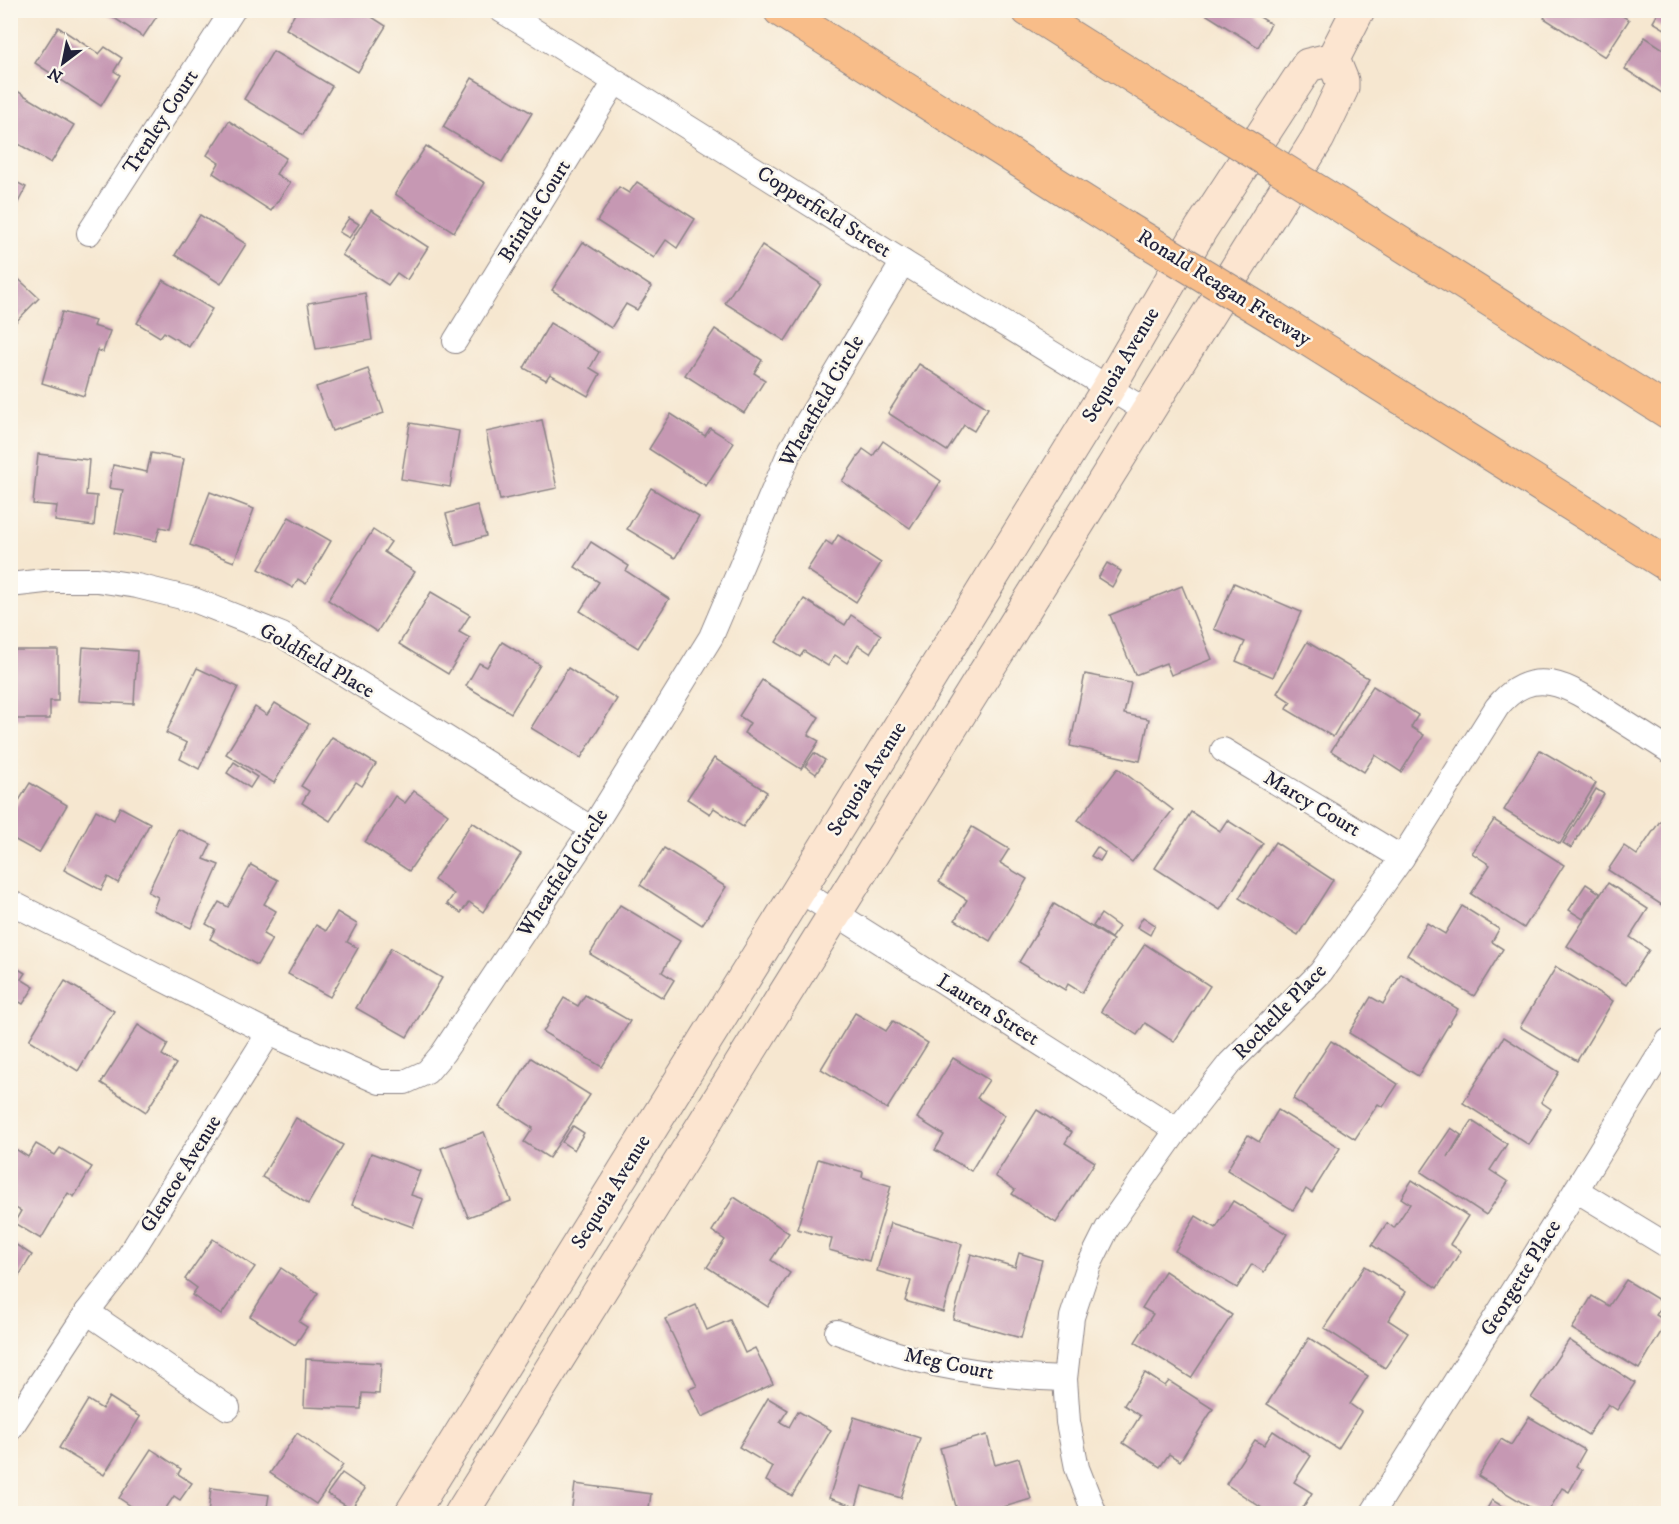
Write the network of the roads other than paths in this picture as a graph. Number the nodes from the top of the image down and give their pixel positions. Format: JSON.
{"nodes":[{"id":1,"x":233,"y":10,"type":"edge"},
{"id":2,"x":501,"y":10,"type":"edge"},
{"id":3,"x":780,"y":10,"type":"edge"},
{"id":4,"x":1028,"y":10,"type":"edge"},
{"id":5,"x":1358,"y":10,"type":"edge"},
{"id":6,"x":1332,"y":59,"type":"junction"},
{"id":7,"x":615,"y":82,"type":"junction"},
{"id":8,"x":89,"y":233,"type":"dead end"},
{"id":9,"x":903,"y":262,"type":"junction"},
{"id":10,"x":456,"y":341,"type":"dead end"},
{"id":11,"x":1109,"y":387,"type":"junction"},
{"id":12,"x":1148,"y":412,"type":"junction"},
{"id":13,"x":1668,"y":412,"type":"edge"},
{"id":14,"x":1668,"y":565,"type":"edge"},
{"id":15,"x":10,"y":585,"type":"edge"},
{"id":16,"x":1222,"y":750,"type":"dead end"},
{"id":17,"x":1668,"y":750,"type":"edge"},
{"id":18,"x":592,"y":829,"type":"junction"},
{"id":19,"x":1402,"y":858,"type":"junction"},
{"id":20,"x":799,"y":890,"type":"junction"},
{"id":21,"x":10,"y":902,"type":"edge"},
{"id":22,"x":835,"y":913,"type":"junction"},
{"id":23,"x":269,"y":1033,"type":"junction"},
{"id":24,"x":1668,"y":1041,"type":"edge"},
{"id":25,"x":1178,"y":1130,"type":"junction"},
{"id":26,"x":1576,"y":1190,"type":"junction"},
{"id":27,"x":1668,"y":1246,"type":"edge"},
{"id":28,"x":87,"y":1312,"type":"junction"},
{"id":29,"x":837,"y":1332,"type":"dead end"},
{"id":30,"x":1065,"y":1379,"type":"junction"},
{"id":31,"x":228,"y":1407,"type":"dead end"},
{"id":32,"x":10,"y":1429,"type":"edge"},
{"id":33,"x":411,"y":1514,"type":"edge"},
{"id":34,"x":461,"y":1514,"type":"edge"},
{"id":35,"x":1095,"y":1514,"type":"edge"},
{"id":36,"x":1372,"y":1514,"type":"edge"}],
"edges":[{"from":1,"to":8,"type":"street","name":"Trenley Court"},
{"from":2,"to":7,"type":"street","name":"Copperfield Street"},
{"from":3,"to":14,"type":"highway","name":"Ronald Reagan Freeway","bridge":true},
{"from":4,"to":13,"type":"highway","bridge":true},
{"from":5,"to":6,"type":"main road"},
{"from":6,"to":11,"type":"main road","name":"Sequoia Avenue"},
{"from":6,"to":12,"type":"main road","name":"Sequoia Avenue"},
{"from":7,"to":9,"type":"street","name":"Copperfield Street"},
{"from":7,"to":10,"type":"street","name":"Brindle Court"},
{"from":9,"to":11,"type":"street","name":"Copperfield Street"},
{"from":9,"to":18,"type":"street","name":"Wheatfield Circle"},
{"from":11,"to":12,"type":"street","name":"Copperfield Street"},
{"from":11,"to":20,"type":"main road","name":"Sequoia Avenue"},
{"from":12,"to":22,"type":"main road","name":"Sequoia Avenue"},
{"from":15,"to":18,"type":"street","name":"Goldfield Place"},
{"from":16,"to":19,"type":"street","name":"Marcy Court"},
{"from":17,"to":19,"type":"street","name":"Rochelle Place"},
{"from":18,"to":23,"type":"street","name":"Wheatfield Circle"},
{"from":19,"to":25,"type":"street","name":"Rochelle Place"},
{"from":20,"to":22,"type":"street","name":"Lauren Street"},
{"from":20,"to":33,"type":"main road","name":"Sequoia Avenue"},
{"from":21,"to":23,"type":"street","name":"Wheatfield Circle"},
{"from":22,"to":25,"type":"street","name":"Lauren Street"},
{"from":22,"to":34,"type":"main road","name":"Sequoia Avenue"},
{"from":23,"to":28,"type":"street","name":"Glencoe Avenue"},
{"from":24,"to":26,"type":"street","name":"Georgette Place"},
{"from":25,"to":30,"type":"street","name":"Rochelle Place"},
{"from":26,"to":27,"type":"street"},
{"from":26,"to":36,"type":"street","name":"Georgette Place"},
{"from":28,"to":31,"type":"street"},
{"from":28,"to":32,"type":"street","name":"Glencoe Avenue"},
{"from":29,"to":30,"type":"street","name":"Meg Court"},
{"from":30,"to":35,"type":"street","name":"Rochelle Place"}]}
